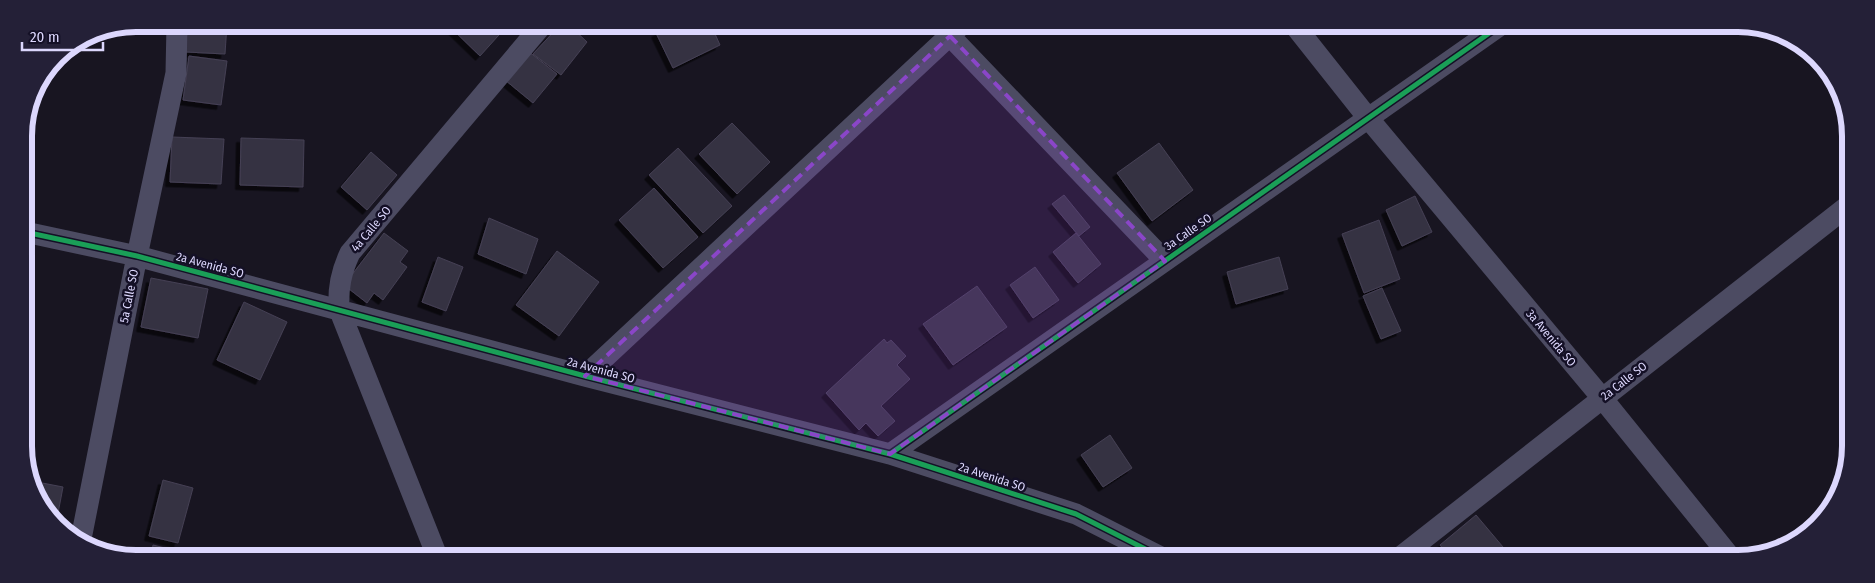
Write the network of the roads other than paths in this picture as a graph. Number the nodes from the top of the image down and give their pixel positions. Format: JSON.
{"nodes":[{"id":1,"x":953,"y":32,"type":"edge"},
{"id":2,"x":956,"y":32,"type":"edge"},
{"id":3,"x":1300,"y":32,"type":"edge"},
{"id":4,"x":1491,"y":32,"type":"edge"},
{"id":5,"x":177,"y":33,"type":"edge"},
{"id":6,"x":535,"y":33,"type":"edge"},
{"id":7,"x":1368,"y":118,"type":"junction"},
{"id":8,"x":1842,"y":209,"type":"edge"},
{"id":9,"x":33,"y":234,"type":"edge"},
{"id":10,"x":136,"y":256,"type":"junction"},
{"id":11,"x":1165,"y":261,"type":"junction"},
{"id":12,"x":338,"y":309,"type":"junction"},
{"id":13,"x":585,"y":376,"type":"junction"},
{"id":14,"x":1602,"y":398,"type":"junction"},
{"id":15,"x":890,"y":454,"type":"junction"},
{"id":16,"x":82,"y":535,"type":"edge"},
{"id":17,"x":435,"y":550,"type":"edge"},
{"id":18,"x":1146,"y":550,"type":"edge"},
{"id":19,"x":1409,"y":550,"type":"edge"},
{"id":20,"x":1725,"y":550,"type":"edge"}],
"edges":[{"from":1,"to":13,"type":"street"},
{"from":2,"to":11,"type":"street"},
{"from":3,"to":7,"type":"street","name":"3a Avenida SO"},
{"from":4,"to":7,"type":"street","name":"3a Calle SO"},
{"from":5,"to":10,"type":"street","name":"5a Calle SO"},
{"from":6,"to":12,"type":"street","name":"4a Calle SO"},
{"from":7,"to":11,"type":"street","name":"3a Calle SO"},
{"from":7,"to":14,"type":"street","name":"3a Avenida SO"},
{"from":8,"to":14,"type":"street","name":"2a Calle SO"},
{"from":9,"to":10,"type":"street","name":"2a Avenida SO"},
{"from":10,"to":12,"type":"street","name":"2a Avenida SO"},
{"from":10,"to":16,"type":"street","name":"5a Calle SO"},
{"from":11,"to":15,"type":"street","name":"3a Calle SO"},
{"from":12,"to":13,"type":"street","name":"2a Avenida SO"},
{"from":12,"to":17,"type":"street","name":"4a Calle SO"},
{"from":13,"to":15,"type":"street","name":"2a Avenida SO"},
{"from":14,"to":19,"type":"street","name":"2a Calle SO"},
{"from":14,"to":20,"type":"street","name":"3a Avenida SO"},
{"from":15,"to":18,"type":"street","name":"2a Avenida SO"}]}
